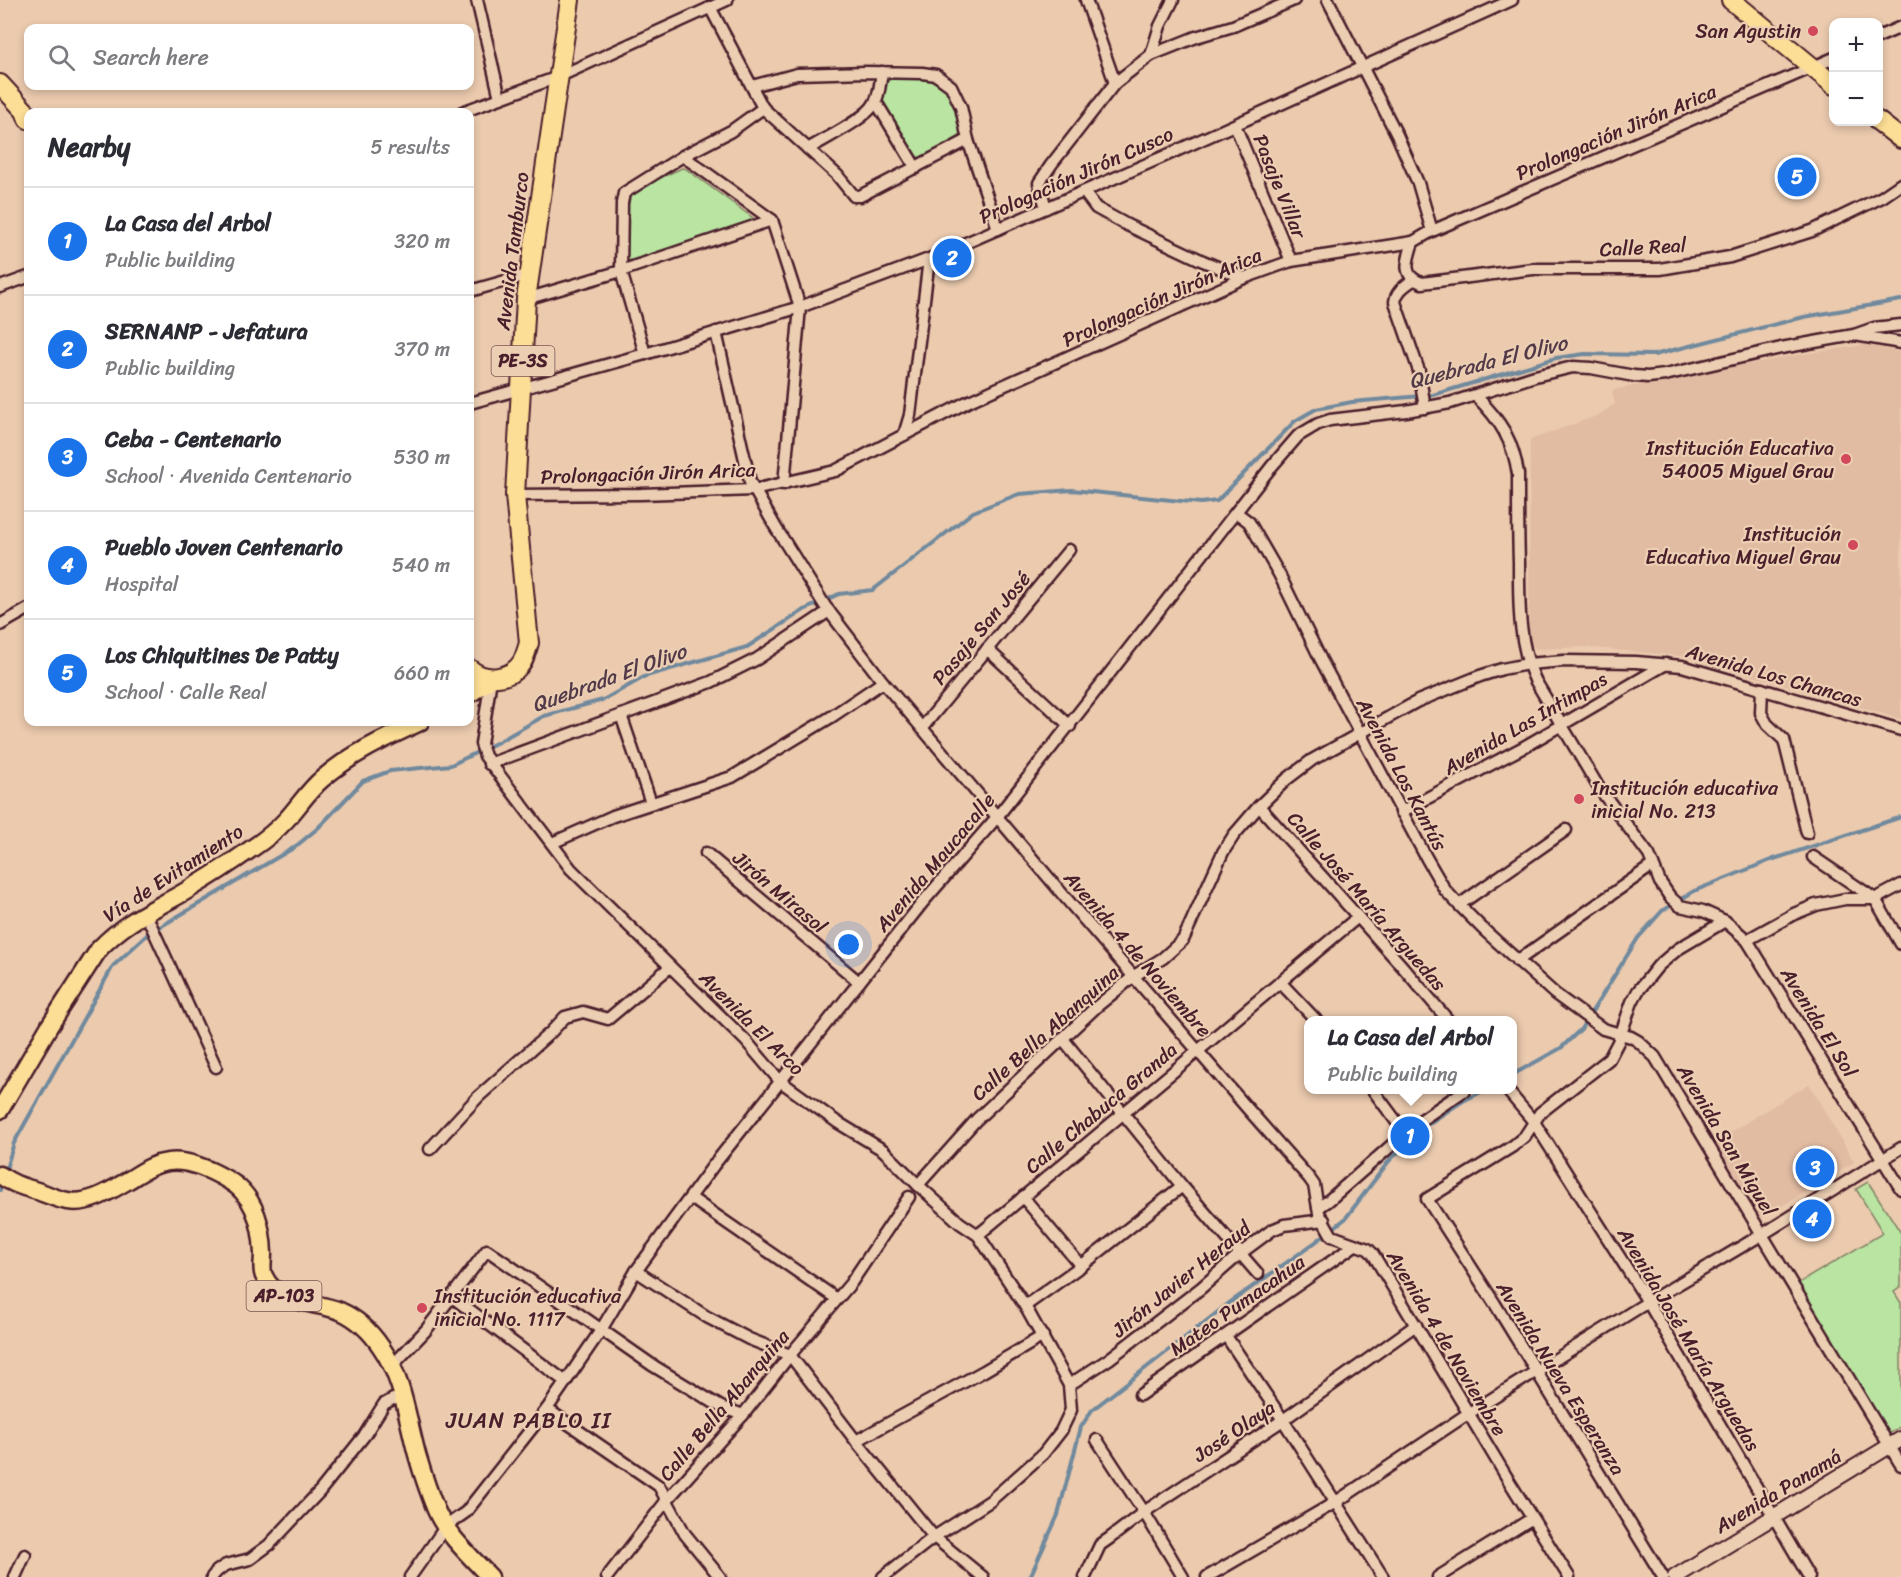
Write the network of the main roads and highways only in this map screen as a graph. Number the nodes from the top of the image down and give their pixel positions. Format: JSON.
{"nodes":[{"id":1,"x":570,"y":0,"type":"edge"},
{"id":2,"x":1731,"y":0,"type":"edge"},
{"id":3,"x":1829,"y":82,"type":"edge"},
{"id":4,"x":0,"y":84,"type":"edge"},
{"id":5,"x":24,"y":110,"type":"edge"},
{"id":6,"x":1883,"y":125,"type":"edge"},
{"id":7,"x":1901,"y":139,"type":"edge"},
{"id":8,"x":474,"y":673,"type":"edge"},
{"id":9,"x":491,"y":679,"type":"junction"},
{"id":10,"x":474,"y":691,"type":"edge"},
{"id":11,"x":412,"y":726,"type":"edge"},
{"id":12,"x":0,"y":1110,"type":"edge"},
{"id":13,"x":3,"y":1178,"type":"edge"},
{"id":14,"x":490,"y":1577,"type":"edge"}],
"edges":[{"from":1,"to":9,"type":"highway","name":"Avenida Tamburco","number":"PE-3S"},
{"from":2,"to":3,"type":"highway"},
{"from":4,"to":5,"type":"highway"},
{"from":6,"to":7,"type":"highway"},
{"from":8,"to":9,"type":"highway"},
{"from":9,"to":10,"type":"main road"},
{"from":11,"to":12,"type":"main road","name":"Vía de Evitamiento"},
{"from":13,"to":14,"type":"main road","number":"AP-103"}]}
